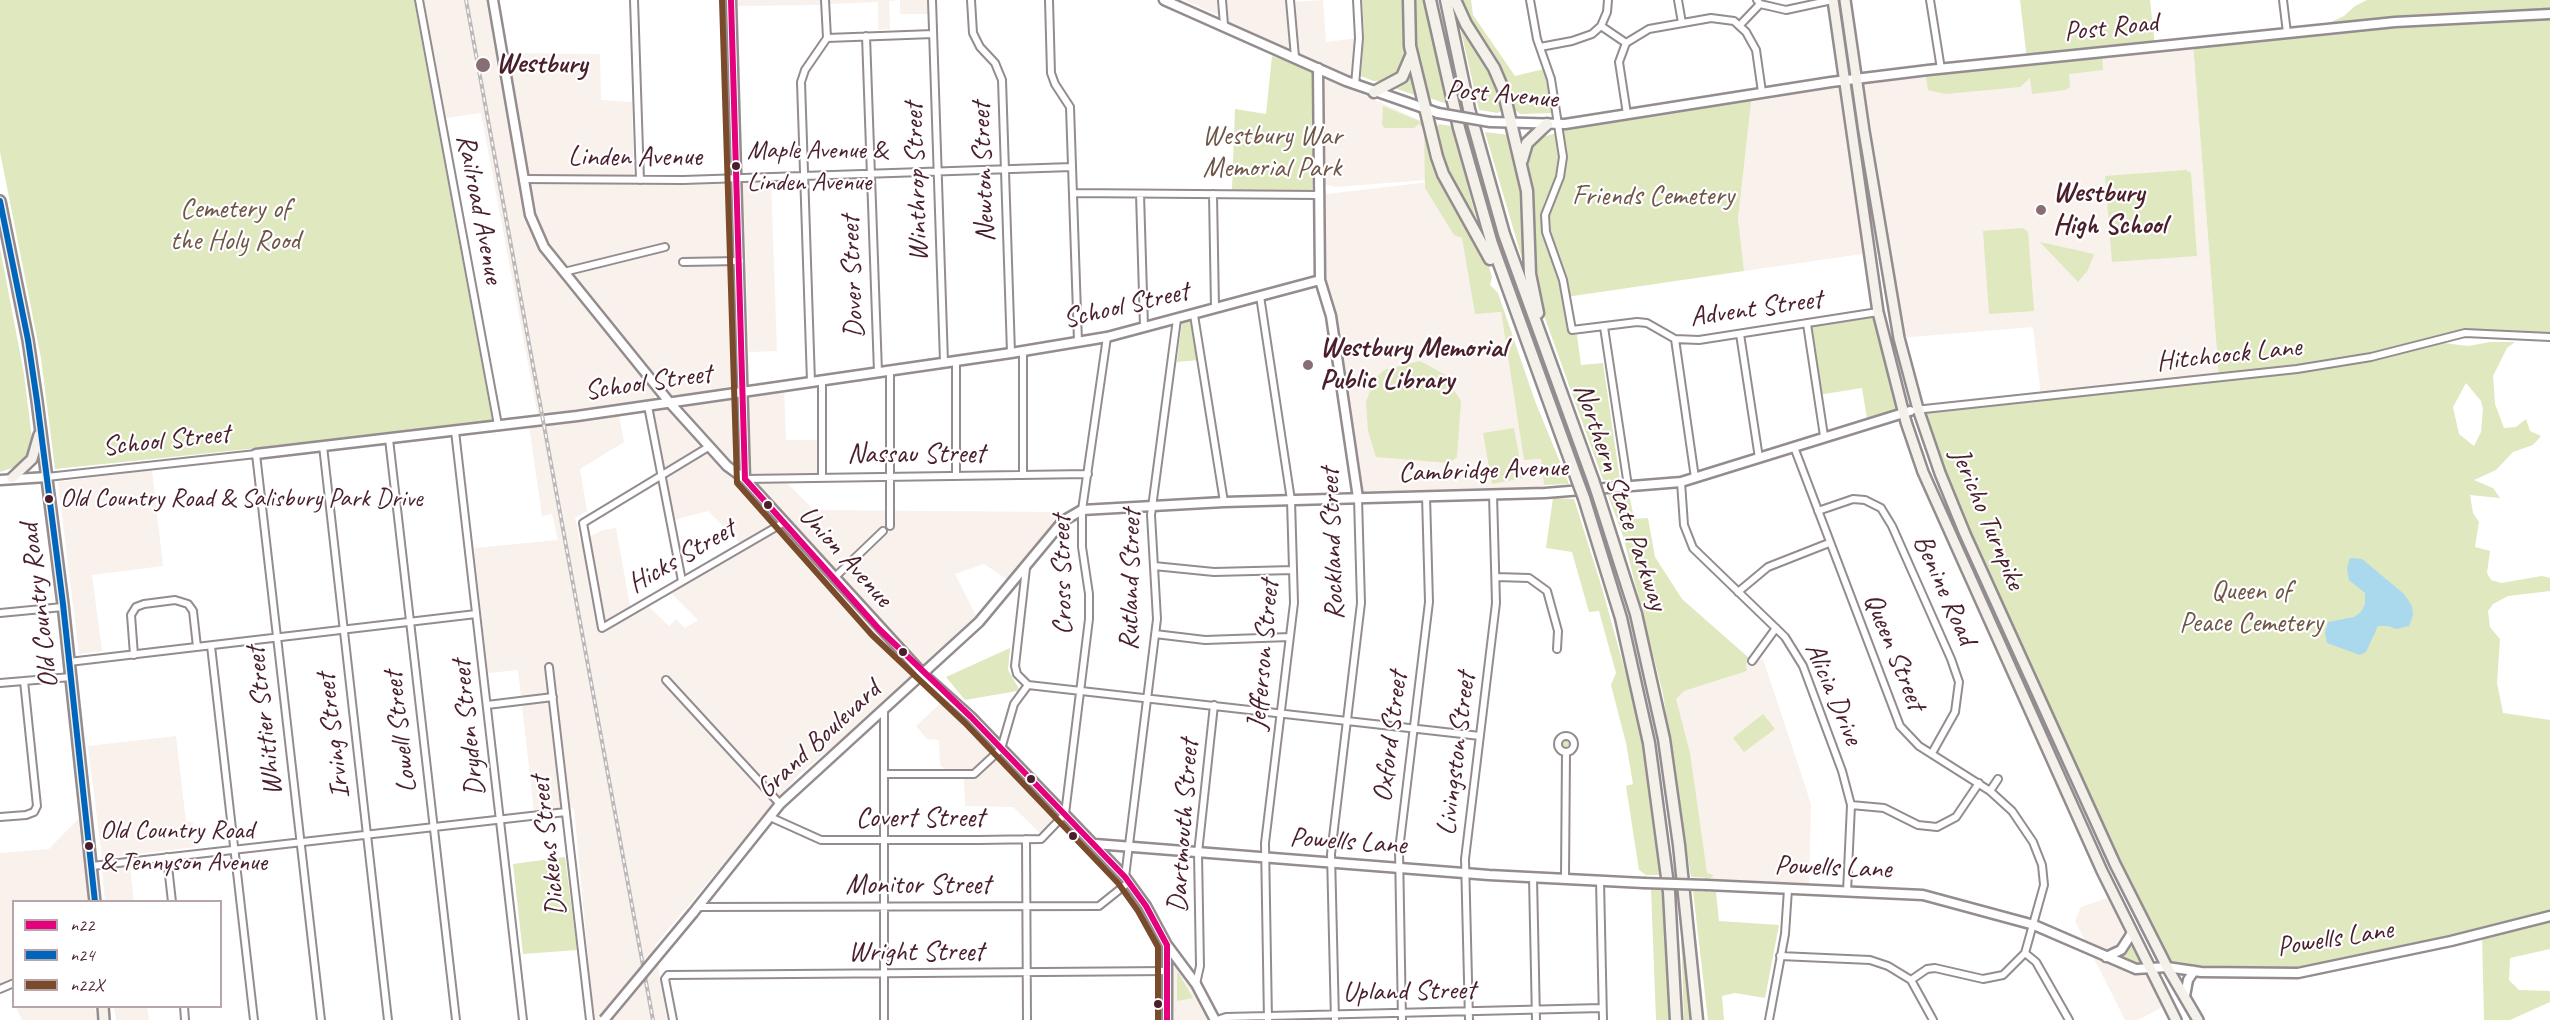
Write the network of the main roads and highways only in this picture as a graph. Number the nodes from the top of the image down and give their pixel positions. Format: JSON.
{"nodes":[{"id":1,"x":1409,"y":0,"type":"edge"},
{"id":2,"x":1430,"y":0,"type":"edge"},
{"id":3,"x":1446,"y":0,"type":"edge"},
{"id":4,"x":1455,"y":0,"type":"edge"},
{"id":5,"x":1832,"y":0,"type":"edge"},
{"id":6,"x":1845,"y":0,"type":"edge"},
{"id":7,"x":1412,"y":53,"type":"junction"},
{"id":8,"x":1374,"y":92,"type":"road end"},
{"id":9,"x":1553,"y":124,"type":"road end"},
{"id":10,"x":1521,"y":163,"type":"junction"},
{"id":11,"x":0,"y":201,"type":"edge"},
{"id":12,"x":1884,"y":253,"type":"junction"},
{"id":13,"x":1869,"y":256,"type":"junction"},
{"id":14,"x":1512,"y":304,"type":"junction"},
{"id":15,"x":1545,"y":353,"type":"junction"},
{"id":16,"x":1910,"y":411,"type":"junction"},
{"id":17,"x":40,"y":430,"type":"junction"},
{"id":18,"x":12,"y":478,"type":"road end"},
{"id":19,"x":95,"y":900,"type":"edge"},
{"id":20,"x":1676,"y":1020,"type":"edge"},
{"id":21,"x":1697,"y":1020,"type":"edge"},
{"id":22,"x":2176,"y":1020,"type":"edge"},
{"id":23,"x":2198,"y":1020,"type":"edge"}],
"edges":[{"from":1,"to":7,"type":"highway"},
{"from":2,"to":14,"type":"highway","name":"Northern State Parkway"},
{"from":3,"to":15,"type":"highway","name":"Northern State Parkway"},
{"from":4,"to":10,"type":"highway"},
{"from":5,"to":13,"type":"main road","name":"Jericho Turnpike"},
{"from":6,"to":12,"type":"main road","name":"Jericho Turnpike"},
{"from":7,"to":8,"type":"highway"},
{"from":7,"to":14,"type":"highway"},
{"from":9,"to":10,"type":"highway"},
{"from":10,"to":15,"type":"highway"},
{"from":11,"to":17,"type":"main road","name":"Old Country Road"},
{"from":12,"to":13,"type":"main road"},
{"from":12,"to":16,"type":"main road","name":"Jericho Turnpike"},
{"from":13,"to":16,"type":"main road","name":"Jericho Turnpike"},
{"from":14,"to":20,"type":"highway","name":"Northern State Parkway","bridge":true},
{"from":15,"to":21,"type":"highway","name":"Northern State Parkway","bridge":true},
{"from":16,"to":22,"type":"main road","name":"Jericho Turnpike"},
{"from":16,"to":23,"type":"main road","name":"Jericho Turnpike"},
{"from":17,"to":18,"type":"main road"},
{"from":17,"to":19,"type":"main road","name":"Old Country Road"}]}
